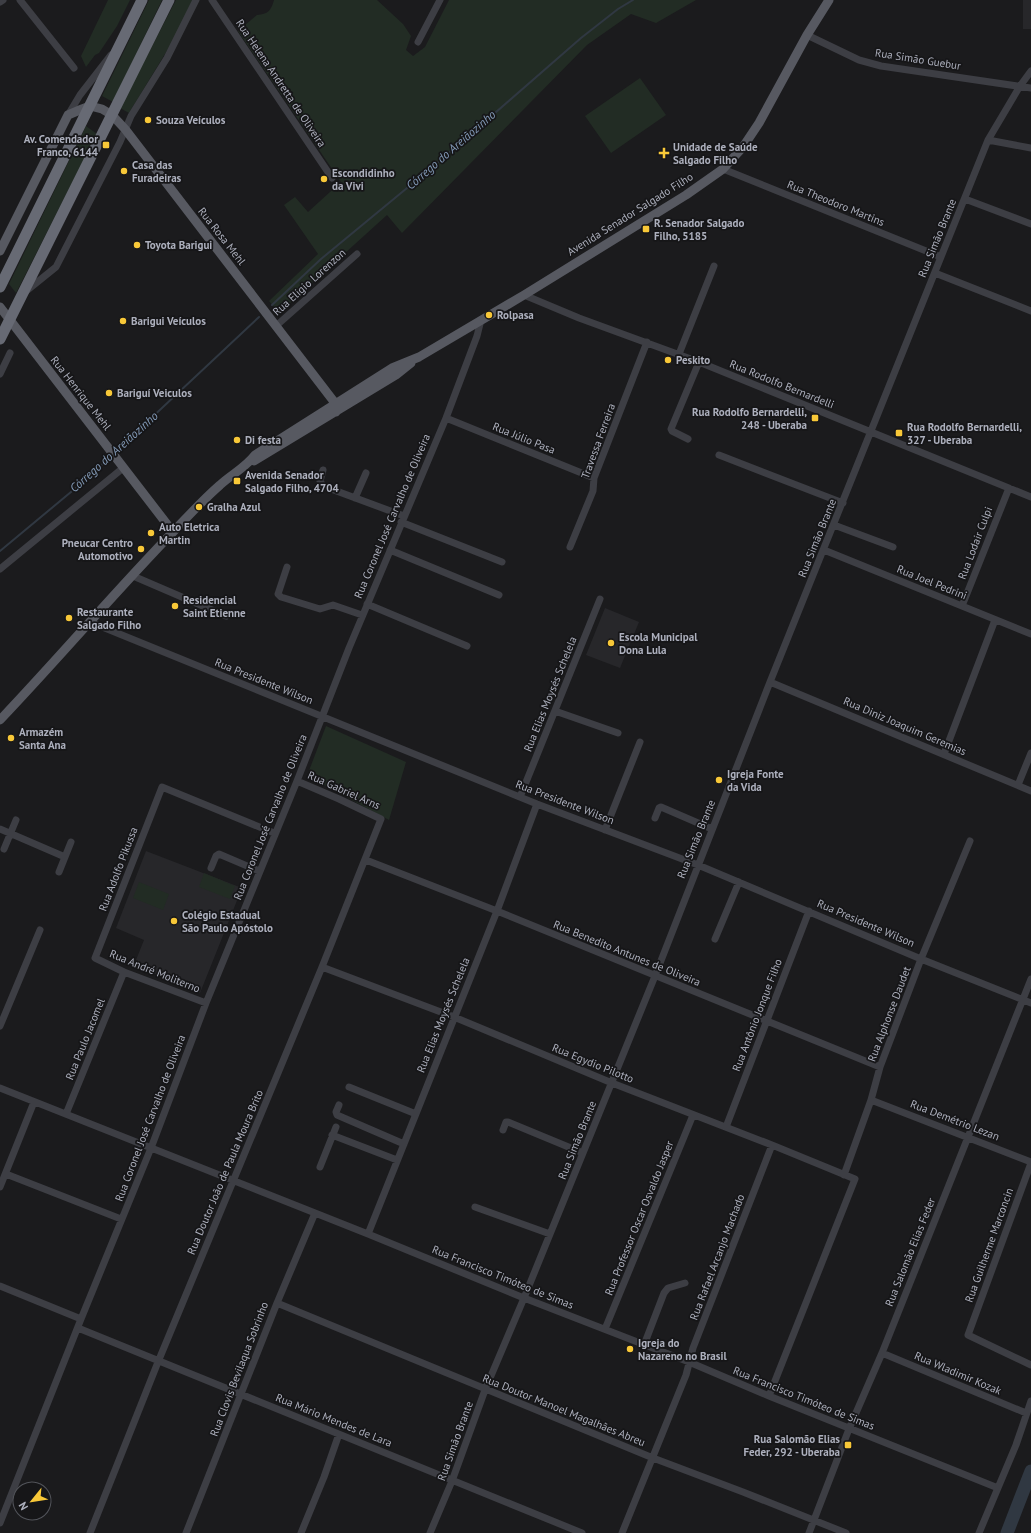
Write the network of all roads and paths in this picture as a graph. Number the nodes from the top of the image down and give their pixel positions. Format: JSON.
{"nodes":[{"id":1,"x":3,"y":0,"type":"edge"},
{"id":2,"x":20,"y":0,"type":"edge"},
{"id":3,"x":142,"y":0,"type":"edge"},
{"id":4,"x":168,"y":0,"type":"edge"},
{"id":5,"x":196,"y":0,"type":"edge"},
{"id":6,"x":212,"y":0,"type":"edge"},
{"id":7,"x":440,"y":0,"type":"edge"},
{"id":8,"x":828,"y":0,"type":"edge"},
{"id":9,"x":0,"y":2,"type":"edge"},
{"id":10,"x":807,"y":35,"type":"junction"},
{"id":11,"x":418,"y":42,"type":"dead end"},
{"id":12,"x":118,"y":48,"type":"junction"},
{"id":13,"x":74,"y":68,"type":"dead end"},
{"id":14,"x":1031,"y":71,"type":"edge"},
{"id":15,"x":1020,"y":86,"type":"junction"},
{"id":16,"x":1031,"y":88,"type":"edge"},
{"id":17,"x":90,"y":106,"type":"junction"},
{"id":18,"x":68,"y":115,"type":"junction"},
{"id":19,"x":112,"y":115,"type":"junction"},
{"id":20,"x":125,"y":129,"type":"junction"},
{"id":21,"x":988,"y":140,"type":"junction"},
{"id":22,"x":1031,"y":148,"type":"edge"},
{"id":23,"x":723,"y":169,"type":"junction"},
{"id":24,"x":332,"y":178,"type":"dead end"},
{"id":25,"x":965,"y":199,"type":"junction"},
{"id":26,"x":1031,"y":224,"type":"edge"},
{"id":27,"x":0,"y":251,"type":"edge"},
{"id":28,"x":357,"y":254,"type":"dead end"},
{"id":29,"x":941,"y":257,"type":"junction"},
{"id":30,"x":714,"y":266,"type":"dead end"},
{"id":31,"x":935,"y":273,"type":"junction"},
{"id":32,"x":0,"y":287,"type":"edge"},
{"id":33,"x":22,"y":295,"type":"junction"},
{"id":34,"x":524,"y":295,"type":"junction"},
{"id":35,"x":0,"y":307,"type":"edge"},
{"id":36,"x":1031,"y":311,"type":"edge"},
{"id":37,"x":10,"y":320,"type":"junction"},
{"id":38,"x":481,"y":320,"type":"junction"},
{"id":39,"x":276,"y":326,"type":"junction"},
{"id":40,"x":0,"y":340,"type":"edge"},
{"id":41,"x":647,"y":342,"type":"junction"},
{"id":42,"x":10,"y":353,"type":"dead end"},
{"id":43,"x":679,"y":354,"type":"junction"},
{"id":44,"x":698,"y":362,"type":"junction"},
{"id":45,"x":0,"y":374,"type":"edge"},
{"id":46,"x":336,"y":408,"type":"junction"},
{"id":47,"x":446,"y":418,"type":"junction"},
{"id":48,"x":872,"y":432,"type":"junction"},
{"id":49,"x":688,"y":439,"type":"dead end"},
{"id":50,"x":719,"y":455,"type":"dead end"},
{"id":51,"x":123,"y":468,"type":"junction"},
{"id":52,"x":323,"y":470,"type":"dead end"},
{"id":53,"x":366,"y":473,"type":"dead end"},
{"id":54,"x":594,"y":478,"type":"junction"},
{"id":55,"x":1009,"y":488,"type":"junction"},
{"id":56,"x":1031,"y":497,"type":"edge"},
{"id":57,"x":355,"y":498,"type":"junction"},
{"id":58,"x":843,"y":503,"type":"junction"},
{"id":59,"x":403,"y":519,"type":"junction"},
{"id":60,"x":834,"y":525,"type":"junction"},
{"id":61,"x":173,"y":532,"type":"junction"},
{"id":62,"x":570,"y":547,"type":"dead end"},
{"id":63,"x":893,"y":547,"type":"dead end"},
{"id":64,"x":390,"y":550,"type":"junction"},
{"id":65,"x":824,"y":550,"type":"junction"},
{"id":66,"x":502,"y":562,"type":"dead end"},
{"id":67,"x":287,"y":568,"type":"dead end"},
{"id":68,"x":0,"y":569,"type":"edge"},
{"id":69,"x":133,"y":576,"type":"junction"},
{"id":70,"x":499,"y":595,"type":"dead end"},
{"id":71,"x":600,"y":599,"type":"dead end"},
{"id":72,"x":367,"y":604,"type":"junction"},
{"id":73,"x":962,"y":606,"type":"junction"},
{"id":74,"x":362,"y":615,"type":"junction"},
{"id":75,"x":226,"y":616,"type":"dead end"},
{"id":76,"x":995,"y":620,"type":"junction"},
{"id":77,"x":90,"y":622,"type":"junction"},
{"id":78,"x":1031,"y":634,"type":"edge"},
{"id":79,"x":467,"y":646,"type":"dead end"},
{"id":80,"x":770,"y":682,"type":"junction"},
{"id":81,"x":554,"y":711,"type":"junction"},
{"id":82,"x":322,"y":716,"type":"junction"},
{"id":83,"x":0,"y":720,"type":"edge"},
{"id":84,"x":618,"y":734,"type":"dead end"},
{"id":85,"x":640,"y":742,"type":"dead end"},
{"id":86,"x":944,"y":754,"type":"junction"},
{"id":87,"x":1031,"y":754,"type":"edge"},
{"id":88,"x":297,"y":781,"type":"junction"},
{"id":89,"x":1018,"y":785,"type":"junction"},
{"id":90,"x":1031,"y":790,"type":"edge"},
{"id":91,"x":520,"y":797,"type":"junction"},
{"id":92,"x":537,"y":804,"type":"junction"},
{"id":93,"x":655,"y":818,"type":"dead end"},
{"id":94,"x":381,"y":819,"type":"joint"},
{"id":95,"x":16,"y":820,"type":"dead end"},
{"id":96,"x":0,"y":829,"type":"edge"},
{"id":97,"x":712,"y":829,"type":"junction"},
{"id":98,"x":605,"y":830,"type":"junction"},
{"id":99,"x":274,"y":833,"type":"junction"},
{"id":100,"x":10,"y":834,"type":"junction"},
{"id":101,"x":970,"y":841,"type":"dead end"},
{"id":102,"x":71,"y":842,"type":"dead end"},
{"id":103,"x":4,"y":849,"type":"dead end"},
{"id":104,"x":65,"y":857,"type":"junction"},
{"id":105,"x":366,"y":860,"type":"junction"},
{"id":106,"x":698,"y":865,"type":"junction"},
{"id":107,"x":211,"y":868,"type":"dead end"},
{"id":108,"x":259,"y":871,"type":"junction"},
{"id":109,"x":59,"y":872,"type":"dead end"},
{"id":110,"x":739,"y":882,"type":"junction"},
{"id":111,"x":497,"y":911,"type":"junction"},
{"id":112,"x":809,"y":911,"type":"junction"},
{"id":113,"x":40,"y":930,"type":"dead end"},
{"id":114,"x":715,"y":939,"type":"dead end"},
{"id":115,"x":95,"y":958,"type":"joint"},
{"id":116,"x":921,"y":959,"type":"junction"},
{"id":117,"x":322,"y":967,"type":"junction"},
{"id":118,"x":124,"y":972,"type":"junction"},
{"id":119,"x":655,"y":976,"type":"junction"},
{"id":120,"x":1031,"y":979,"type":"edge"},
{"id":121,"x":1023,"y":999,"type":"junction"},
{"id":122,"x":206,"y":1003,"type":"junction"},
{"id":123,"x":1031,"y":1003,"type":"edge"},
{"id":124,"x":454,"y":1017,"type":"junction"},
{"id":125,"x":766,"y":1021,"type":"junction"},
{"id":126,"x":0,"y":1026,"type":"edge"},
{"id":127,"x":880,"y":1067,"type":"junction"},
{"id":128,"x":612,"y":1083,"type":"junction"},
{"id":129,"x":348,"y":1087,"type":"dead end"},
{"id":130,"x":0,"y":1088,"type":"edge"},
{"id":131,"x":871,"y":1100,"type":"junction"},
{"id":132,"x":34,"y":1102,"type":"junction"},
{"id":133,"x":339,"y":1105,"type":"dead end"},
{"id":134,"x":66,"y":1114,"type":"junction"},
{"id":135,"x":416,"y":1114,"type":"junction"},
{"id":136,"x":693,"y":1115,"type":"junction"},
{"id":137,"x":336,"y":1127,"type":"dead end"},
{"id":138,"x":726,"y":1127,"type":"junction"},
{"id":139,"x":503,"y":1130,"type":"dead end"},
{"id":140,"x":332,"y":1135,"type":"junction"},
{"id":141,"x":967,"y":1137,"type":"junction"},
{"id":142,"x":404,"y":1144,"type":"junction"},
{"id":143,"x":772,"y":1145,"type":"junction"},
{"id":144,"x":152,"y":1148,"type":"junction"},
{"id":145,"x":583,"y":1153,"type":"junction"},
{"id":146,"x":397,"y":1160,"type":"junction"},
{"id":147,"x":1031,"y":1162,"type":"edge"},
{"id":148,"x":320,"y":1167,"type":"dead end"},
{"id":149,"x":6,"y":1174,"type":"junction"},
{"id":150,"x":844,"y":1175,"type":"junction"},
{"id":151,"x":233,"y":1181,"type":"junction"},
{"id":152,"x":0,"y":1187,"type":"edge"},
{"id":153,"x":475,"y":1207,"type":"dead end"},
{"id":154,"x":315,"y":1213,"type":"junction"},
{"id":155,"x":121,"y":1220,"type":"junction"},
{"id":156,"x":368,"y":1234,"type":"junction"},
{"id":157,"x":550,"y":1234,"type":"junction"},
{"id":158,"x":685,"y":1283,"type":"dead end"},
{"id":159,"x":0,"y":1286,"type":"edge"},
{"id":160,"x":524,"y":1298,"type":"junction"},
{"id":161,"x":277,"y":1303,"type":"junction"},
{"id":162,"x":81,"y":1319,"type":"junction"},
{"id":163,"x":78,"y":1328,"type":"junction"},
{"id":164,"x":605,"y":1329,"type":"junction"},
{"id":165,"x":644,"y":1344,"type":"junction"},
{"id":166,"x":882,"y":1353,"type":"junction"},
{"id":167,"x":158,"y":1362,"type":"junction"},
{"id":168,"x":689,"y":1362,"type":"junction"},
{"id":169,"x":1031,"y":1364,"type":"edge"},
{"id":170,"x":486,"y":1390,"type":"junction"},
{"id":171,"x":241,"y":1395,"type":"junction"},
{"id":172,"x":769,"y":1396,"type":"junction"},
{"id":173,"x":1031,"y":1401,"type":"edge"},
{"id":174,"x":1026,"y":1413,"type":"junction"},
{"id":175,"x":849,"y":1429,"type":"junction"},
{"id":176,"x":339,"y":1434,"type":"junction"},
{"id":177,"x":653,"y":1458,"type":"junction"},
{"id":178,"x":452,"y":1481,"type":"junction"},
{"id":179,"x":998,"y":1488,"type":"junction"},
{"id":180,"x":814,"y":1521,"type":"junction"},
{"id":181,"x":0,"y":1523,"type":"edge"},
{"id":182,"x":90,"y":1533,"type":"edge"},
{"id":183,"x":186,"y":1533,"type":"edge"},
{"id":184,"x":301,"y":1533,"type":"edge"},
{"id":185,"x":430,"y":1533,"type":"edge"},
{"id":186,"x":582,"y":1533,"type":"edge"},
{"id":187,"x":622,"y":1533,"type":"edge"},
{"id":188,"x":809,"y":1533,"type":"edge"},
{"id":189,"x":846,"y":1533,"type":"edge"},
{"id":190,"x":980,"y":1533,"type":"edge"}],
"edges":[{"from":1,"to":9,"type":"street"},
{"from":2,"to":13,"type":"street"},
{"from":3,"to":12,"type":"highway"},
{"from":4,"to":19,"type":"highway"},
{"from":5,"to":20,"type":"street"},
{"from":6,"to":24,"type":"street","name":"Rua Helena Andretta de Oliveira"},
{"from":7,"to":11,"type":"street"},
{"from":8,"to":10,"type":"main road","name":"Avenida Senador Salgado Filho"},
{"from":10,"to":15,"type":"street","name":"Rua Simão Guebur"},
{"from":10,"to":23,"type":"main road","name":"Avenida Senador Salgado Filho"},
{"from":12,"to":17,"type":"highway"},
{"from":12,"to":18,"type":"street"},
{"from":14,"to":15,"type":"street","name":"Rua Simão Brante"},
{"from":15,"to":16,"type":"street","name":"Rua Simão Guebur"},
{"from":15,"to":21,"type":"street","name":"Rua Simão Brante"},
{"from":17,"to":18,"type":"main road"},
{"from":17,"to":19,"type":"main road","name":"Rua Rosa Mehl"},
{"from":17,"to":32,"type":"highway"},
{"from":18,"to":27,"type":"main road"},
{"from":19,"to":20,"type":"main road","name":"Rua Rosa Mehl"},
{"from":19,"to":33,"type":"highway"},
{"from":20,"to":33,"type":"street"},
{"from":20,"to":39,"type":"main road","name":"Rua Rosa Mehl"},
{"from":21,"to":22,"type":"street"},
{"from":21,"to":25,"type":"street","name":"Rua Simão Brante"},
{"from":23,"to":29,"type":"street","name":"Rua Theodoro Martins"},
{"from":23,"to":34,"type":"main road","name":"Avenida Senador Salgado Filho"},
{"from":25,"to":26,"type":"street"},
{"from":25,"to":29,"type":"street","name":"Rua Simão Brante"},
{"from":28,"to":39,"type":"street","name":"Rua Eligio Lorenzon"},
{"from":29,"to":31,"type":"street","name":"Rua Simão Brante"},
{"from":30,"to":43,"type":"street"},
{"from":31,"to":36,"type":"street"},
{"from":31,"to":48,"type":"street","name":"Rua Simão Brante"},
{"from":33,"to":37,"type":"highway"},
{"from":34,"to":38,"type":"main road","name":"Avenida Senador Salgado Filho"},
{"from":34,"to":41,"type":"street","name":"Rua Rodolfo Bernardelli"},
{"from":35,"to":37,"type":"main road","name":"Rua Henrique Mehl"},
{"from":37,"to":40,"type":"highway"},
{"from":37,"to":51,"type":"main road","name":"Rua Henrique Mehl"},
{"from":38,"to":46,"type":"main road","name":"Avenida Senador Salgado Filho"},
{"from":38,"to":47,"type":"street","name":"Rua Coronel José Carvalho de Oliveira"},
{"from":39,"to":46,"type":"main road","name":"Rua Rosa Mehl"},
{"from":41,"to":43,"type":"street","name":"Rua Rodolfo Bernardelli"},
{"from":41,"to":54,"type":"street","name":"Travessa Ferreira"},
{"from":42,"to":45,"type":"street"},
{"from":43,"to":44,"type":"street","name":"Rua Rodolfo Bernardelli"},
{"from":44,"to":48,"type":"street","name":"Rua Rodolfo Bernardelli"},
{"from":44,"to":49,"type":"street"},
{"from":46,"to":61,"type":"main road","name":"Avenida Senador Salgado Filho"},
{"from":47,"to":54,"type":"street","name":"Rua Júlio Pasa"},
{"from":47,"to":59,"type":"street","name":"Rua Coronel José Carvalho de Oliveira"},
{"from":48,"to":55,"type":"street","name":"Rua Rodolfo Bernardelli"},
{"from":48,"to":58,"type":"street","name":"Rua Simão Brante"},
{"from":50,"to":58,"type":"street"},
{"from":51,"to":61,"type":"main road","name":"Rua Henrique Mehl"},
{"from":51,"to":68,"type":"street"},
{"from":52,"to":57,"type":"street"},
{"from":53,"to":57,"type":"street"},
{"from":54,"to":62,"type":"street","name":"Travessa Ferreira"},
{"from":55,"to":56,"type":"street","name":"Rua Rodolfo Bernardelli"},
{"from":55,"to":73,"type":"street","name":"Rua Lodair Culpi"},
{"from":57,"to":59,"type":"street"},
{"from":58,"to":60,"type":"street","name":"Rua Simão Brante"},
{"from":59,"to":64,"type":"street","name":"Rua Coronel José Carvalho de Oliveira"},
{"from":59,"to":66,"type":"street"},
{"from":60,"to":63,"type":"street"},
{"from":60,"to":65,"type":"street","name":"Rua Simão Brante"},
{"from":61,"to":69,"type":"main road","name":"Avenida Senador Salgado Filho"},
{"from":64,"to":70,"type":"street"},
{"from":64,"to":72,"type":"street","name":"Rua Coronel José Carvalho de Oliveira"},
{"from":65,"to":73,"type":"street","name":"Rua Joel Pedrini"},
{"from":65,"to":80,"type":"street","name":"Rua Simão Brante"},
{"from":67,"to":74,"type":"street"},
{"from":69,"to":75,"type":"street"},
{"from":69,"to":77,"type":"main road","name":"Avenida Senador Salgado Filho"},
{"from":71,"to":81,"type":"street","name":"Rua Elias Moysés Schelela"},
{"from":72,"to":74,"type":"street","name":"Rua Coronel José Carvalho de Oliveira"},
{"from":72,"to":79,"type":"street"},
{"from":73,"to":76,"type":"street","name":"Rua Joel Pedrini"},
{"from":74,"to":82,"type":"street","name":"Rua Coronel José Carvalho de Oliveira"},
{"from":76,"to":78,"type":"street","name":"Rua Joel Pedrini"},
{"from":76,"to":86,"type":"street"},
{"from":77,"to":82,"type":"street","name":"Rua Presidente Wilson"},
{"from":77,"to":83,"type":"main road","name":"Avenida Senador Salgado Filho"},
{"from":80,"to":86,"type":"street","name":"Rua Diniz Joaquim Geremias"},
{"from":80,"to":97,"type":"street","name":"Rua Simão Brante"},
{"from":81,"to":84,"type":"street"},
{"from":81,"to":91,"type":"street","name":"Rua Elias Moysés Schelela"},
{"from":82,"to":88,"type":"street","name":"Rua Coronel José Carvalho de Oliveira"},
{"from":82,"to":91,"type":"street","name":"Rua Presidente Wilson"},
{"from":85,"to":98,"type":"street"},
{"from":86,"to":89,"type":"street","name":"Rua Diniz Joaquim Geremias"},
{"from":87,"to":89,"type":"street"},
{"from":88,"to":94,"type":"street","name":"Rua Gabriel Arns"},
{"from":88,"to":99,"type":"street","name":"Rua Coronel José Carvalho de Oliveira"},
{"from":89,"to":90,"type":"street","name":"Rua Diniz Joaquim Geremias"},
{"from":91,"to":92,"type":"street","name":"Rua Presidente Wilson"},
{"from":92,"to":98,"type":"street","name":"Rua Presidente Wilson"},
{"from":92,"to":111,"type":"street","name":"Rua Elias Moysés Schelela"},
{"from":93,"to":97,"type":"street"},
{"from":94,"to":105,"type":"street","name":"Rua Doutor João de Paula Moura Brito"},
{"from":95,"to":100,"type":"street"},
{"from":96,"to":100,"type":"street"},
{"from":97,"to":106,"type":"street","name":"Rua Simão Brante"},
{"from":98,"to":106,"type":"street","name":"Rua Presidente Wilson"},
{"from":99,"to":108,"type":"street","name":"Rua Coronel José Carvalho de Oliveira"},
{"from":99,"to":115,"type":"street","name":"Rua Adolfo Pikussa"},
{"from":100,"to":103,"type":"street"},
{"from":100,"to":104,"type":"street"},
{"from":101,"to":116,"type":"street","name":"Rua Alphonse Daudet"},
{"from":102,"to":104,"type":"street"},
{"from":104,"to":109,"type":"street"},
{"from":105,"to":111,"type":"street","name":"Rua Benedito Antunes de Oliveira"},
{"from":105,"to":117,"type":"street","name":"Rua Doutor João de Paula Moura Brito"},
{"from":106,"to":110,"type":"street","name":"Rua Presidente Wilson"},
{"from":106,"to":119,"type":"street","name":"Rua Simão Brante"},
{"from":107,"to":108,"type":"street"},
{"from":108,"to":122,"type":"street","name":"Rua Coronel José Carvalho de Oliveira"},
{"from":110,"to":112,"type":"street","name":"Rua Presidente Wilson"},
{"from":110,"to":114,"type":"street"},
{"from":111,"to":119,"type":"street","name":"Rua Benedito Antunes de Oliveira"},
{"from":111,"to":124,"type":"street","name":"Rua Elias Moysés Schelela"},
{"from":112,"to":116,"type":"street","name":"Rua Presidente Wilson"},
{"from":112,"to":125,"type":"street","name":"Rua Antônio Jonque Filho"},
{"from":113,"to":126,"type":"street"},
{"from":115,"to":118,"type":"street","name":"Rua André Moliterno"},
{"from":116,"to":121,"type":"street","name":"Rua Presidente Wilson"},
{"from":116,"to":127,"type":"street","name":"Rua Alphonse Daudet"},
{"from":117,"to":124,"type":"street","name":"Rua Egydio Pilotto"},
{"from":117,"to":151,"type":"street","name":"Rua Doutor João de Paula Moura Brito"},
{"from":118,"to":122,"type":"street","name":"Rua André Moliterno"},
{"from":118,"to":134,"type":"street","name":"Rua Paulo Jacomel"},
{"from":119,"to":125,"type":"street","name":"Rua Benedito Antunes de Oliveira"},
{"from":119,"to":128,"type":"street","name":"Rua Simão Brante"},
{"from":120,"to":121,"type":"street","name":"Rua Salomão Elias Feder"},
{"from":121,"to":123,"type":"street","name":"Rua Presidente Wilson"},
{"from":121,"to":141,"type":"street","name":"Rua Salomão Elias Feder"},
{"from":122,"to":144,"type":"street","name":"Rua Coronel José Carvalho de Oliveira"},
{"from":124,"to":128,"type":"street","name":"Rua Egydio Pilotto"},
{"from":124,"to":135,"type":"street","name":"Rua Elias Moysés Schelela"},
{"from":125,"to":127,"type":"street","name":"Rua Benedito Antunes de Oliveira"},
{"from":125,"to":138,"type":"street","name":"Rua Antônio Jonque Filho"},
{"from":127,"to":131,"type":"street","name":"Rua Alphonse Daudet"},
{"from":128,"to":136,"type":"street","name":"Rua Egydio Pilotto"},
{"from":128,"to":145,"type":"street","name":"Rua Simão Brante"},
{"from":129,"to":135,"type":"street"},
{"from":130,"to":132,"type":"street","name":"Rua Francisco Timóteo de Simas"},
{"from":131,"to":141,"type":"street","name":"Rua Demétrio Lezan"},
{"from":131,"to":150,"type":"street","name":"Rua Alphonse Daudet"},
{"from":132,"to":134,"type":"street","name":"Rua Francisco Timóteo de Simas"},
{"from":132,"to":149,"type":"street"},
{"from":133,"to":142,"type":"street"},
{"from":134,"to":144,"type":"street","name":"Rua Francisco Timóteo de Simas"},
{"from":135,"to":142,"type":"street","name":"Rua Elias Moysés Schelela"},
{"from":136,"to":138,"type":"street","name":"Rua Egydio Pilotto"},
{"from":136,"to":164,"type":"street","name":"Rua Professor Oscar Osvaldo Jasper"},
{"from":137,"to":140,"type":"street"},
{"from":138,"to":143,"type":"street","name":"Rua Egydio Pilotto"},
{"from":139,"to":145,"type":"street"},
{"from":140,"to":146,"type":"street"},
{"from":140,"to":148,"type":"street"},
{"from":141,"to":147,"type":"street","name":"Rua Demétrio Lezan"},
{"from":141,"to":166,"type":"street","name":"Rua Salomão Elias Feder"},
{"from":142,"to":146,"type":"street","name":"Rua Elias Moysés Schelela"},
{"from":143,"to":150,"type":"street","name":"Rua Egydio Pilotto"},
{"from":143,"to":168,"type":"street","name":"Rua Rafael Arcanjo Machado"},
{"from":144,"to":151,"type":"street","name":"Rua Francisco Timóteo de Simas"},
{"from":144,"to":155,"type":"street","name":"Rua Coronel José Carvalho de Oliveira"},
{"from":145,"to":157,"type":"street","name":"Rua Simão Brante"},
{"from":146,"to":156,"type":"street","name":"Rua Elias Moysés Schelela"},
{"from":147,"to":169,"type":"street","name":"Rua Guilherme Marconcin"},
{"from":149,"to":152,"type":"street"},
{"from":149,"to":155,"type":"street"},
{"from":150,"to":172,"type":"street","name":"Rua Egydio Pilotto"},
{"from":151,"to":154,"type":"street","name":"Rua Francisco Timóteo de Simas"},
{"from":151,"to":167,"type":"street","name":"Rua Doutor João de Paula Moura Brito"},
{"from":153,"to":157,"type":"street"},
{"from":154,"to":156,"type":"street","name":"Rua Francisco Timóteo de Simas"},
{"from":154,"to":161,"type":"street","name":"Rua Clovis Bevilaqua Sobrinho"},
{"from":155,"to":162,"type":"street","name":"Rua Coronel José Carvalho de Oliveira"},
{"from":156,"to":160,"type":"street","name":"Rua Francisco Timóteo de Simas"},
{"from":157,"to":160,"type":"street","name":"Rua Simão Brante"},
{"from":158,"to":165,"type":"street"},
{"from":159,"to":162,"type":"street"},
{"from":160,"to":164,"type":"street","name":"Rua Francisco Timóteo de Simas"},
{"from":160,"to":170,"type":"street","name":"Rua Simão Brante"},
{"from":161,"to":170,"type":"street","name":"Rua Doutor Manoel Magalhães Abreu"},
{"from":161,"to":171,"type":"street","name":"Rua Clovis Bevilaqua Sobrinho"},
{"from":162,"to":163,"type":"street","name":"Rua Coronel José Carvalho de Oliveira"},
{"from":163,"to":167,"type":"street","name":"Rua Mário Mendes de Lara"},
{"from":163,"to":181,"type":"street","name":"Rua Coronel José Carvalho de Oliveira"},
{"from":164,"to":165,"type":"street","name":"Rua Francisco Timóteo de Simas"},
{"from":165,"to":168,"type":"street","name":"Rua Francisco Timóteo de Simas"},
{"from":166,"to":174,"type":"street","name":"Rua Wladimir Kozak"},
{"from":166,"to":175,"type":"street","name":"Rua Salomão Elias Feder"},
{"from":167,"to":171,"type":"street","name":"Rua Mário Mendes de Lara"},
{"from":167,"to":182,"type":"street","name":"Rua Doutor João de Paula Moura Brito"},
{"from":168,"to":172,"type":"street","name":"Rua Francisco Timóteo de Simas"},
{"from":168,"to":177,"type":"street","name":"Rua Rafael Arcanjo Machado"},
{"from":170,"to":177,"type":"street","name":"Rua Doutor Manoel Magalhães Abreu"},
{"from":170,"to":178,"type":"street","name":"Rua Simão Brante"},
{"from":171,"to":176,"type":"street","name":"Rua Mário Mendes de Lara"},
{"from":171,"to":183,"type":"street","name":"Rua Clovis Bevilaqua Sobrinho"},
{"from":172,"to":175,"type":"street","name":"Rua Francisco Timóteo de Simas"},
{"from":173,"to":174,"type":"street"},
{"from":174,"to":179,"type":"street"},
{"from":175,"to":179,"type":"street","name":"Rua Francisco Timóteo de Simas"},
{"from":175,"to":180,"type":"street","name":"Rua Salomão Elias Feder"},
{"from":176,"to":178,"type":"street","name":"Rua Mário Mendes de Lara"},
{"from":176,"to":184,"type":"street"},
{"from":177,"to":180,"type":"street","name":"Rua Doutor Manoel Magalhães Abreu"},
{"from":177,"to":187,"type":"street","name":"Rua Rafael Arcanjo Machado"},
{"from":178,"to":185,"type":"street","name":"Rua Simão Brante"},
{"from":178,"to":186,"type":"street","name":"Rua Mário Mendes de Lara"},
{"from":179,"to":190,"type":"street"},
{"from":180,"to":188,"type":"street","name":"Rua Salomão Elias Feder"},
{"from":180,"to":189,"type":"street","name":"Rua Doutor Manoel Magalhães Abreu"}]}
